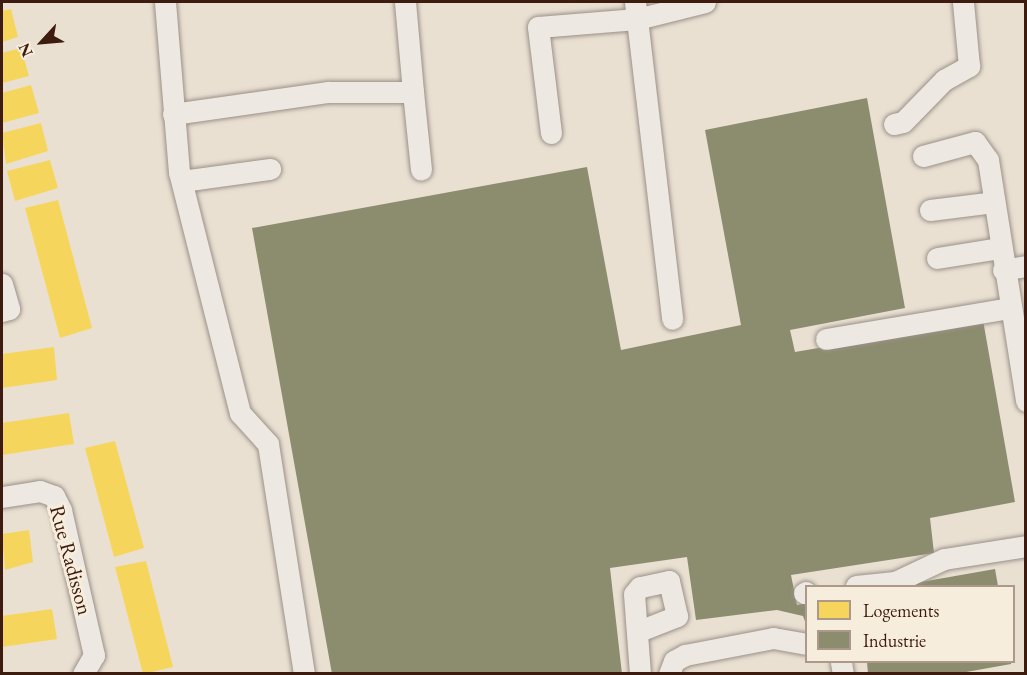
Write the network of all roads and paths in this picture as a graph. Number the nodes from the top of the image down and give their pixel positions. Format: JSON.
{"nodes":[{"id":1,"x":165,"y":2,"type":"edge"},
{"id":2,"x":405,"y":2,"type":"edge"},
{"id":3,"x":705,"y":2,"type":"edge"},
{"id":4,"x":963,"y":2,"type":"edge"},
{"id":5,"x":636,"y":10,"type":"edge"},
{"id":6,"x":413,"y":92,"type":"junction"},
{"id":7,"x":173,"y":114,"type":"junction"},
{"id":8,"x":894,"y":124,"type":"dead end"},
{"id":9,"x":551,"y":133,"type":"dead end"},
{"id":10,"x":923,"y":156,"type":"dead end"},
{"id":11,"x":270,"y":169,"type":"dead end"},
{"id":12,"x":421,"y":170,"type":"dead end"},
{"id":13,"x":182,"y":181,"type":"junction"},
{"id":14,"x":994,"y":202,"type":"junction"},
{"id":15,"x":930,"y":210,"type":"dead end"},
{"id":16,"x":1000,"y":248,"type":"junction"},
{"id":17,"x":937,"y":258,"type":"dead end"},
{"id":18,"x":1026,"y":266,"type":"edge"},
{"id":19,"x":1003,"y":270,"type":"junction"},
{"id":20,"x":2,"y":284,"type":"edge"},
{"id":21,"x":1009,"y":308,"type":"junction"},
{"id":22,"x":5,"y":310,"type":"edge"},
{"id":23,"x":672,"y":319,"type":"dead end"},
{"id":24,"x":826,"y":339,"type":"dead end"},
{"id":25,"x":1026,"y":401,"type":"edge"},
{"id":26,"x":2,"y":497,"type":"edge"},
{"id":27,"x":1026,"y":546,"type":"edge"},
{"id":28,"x":866,"y":585,"type":"edge"},
{"id":29,"x":639,"y":631,"type":"dead end"},
{"id":30,"x":805,"y":644,"type":"edge"},
{"id":31,"x":83,"y":674,"type":"edge"},
{"id":32,"x":304,"y":674,"type":"edge"},
{"id":33,"x":640,"y":674,"type":"edge"},
{"id":34,"x":669,"y":674,"type":"edge"}],
"edges":[{"from":1,"to":7,"type":"street"},
{"from":2,"to":6,"type":"street"},
{"from":3,"to":5,"type":"street"},
{"from":4,"to":8,"type":"street"},
{"from":5,"to":9,"type":"street"},
{"from":5,"to":23,"type":"street"},
{"from":6,"to":7,"type":"street"},
{"from":6,"to":12,"type":"street"},
{"from":7,"to":13,"type":"street"},
{"from":10,"to":14,"type":"street"},
{"from":11,"to":13,"type":"street"},
{"from":13,"to":32,"type":"street"},
{"from":14,"to":15,"type":"street"},
{"from":14,"to":16,"type":"street"},
{"from":16,"to":17,"type":"street"},
{"from":16,"to":19,"type":"street"},
{"from":18,"to":19,"type":"street"},
{"from":19,"to":21,"type":"street"},
{"from":20,"to":22,"type":"street"},
{"from":21,"to":24,"type":"street"},
{"from":21,"to":25,"type":"street"},
{"from":26,"to":31,"type":"street","name":"Rue Radisson"},
{"from":27,"to":28,"type":"street"},
{"from":29,"to":33,"type":"street"},
{"from":30,"to":34,"type":"street"}]}
